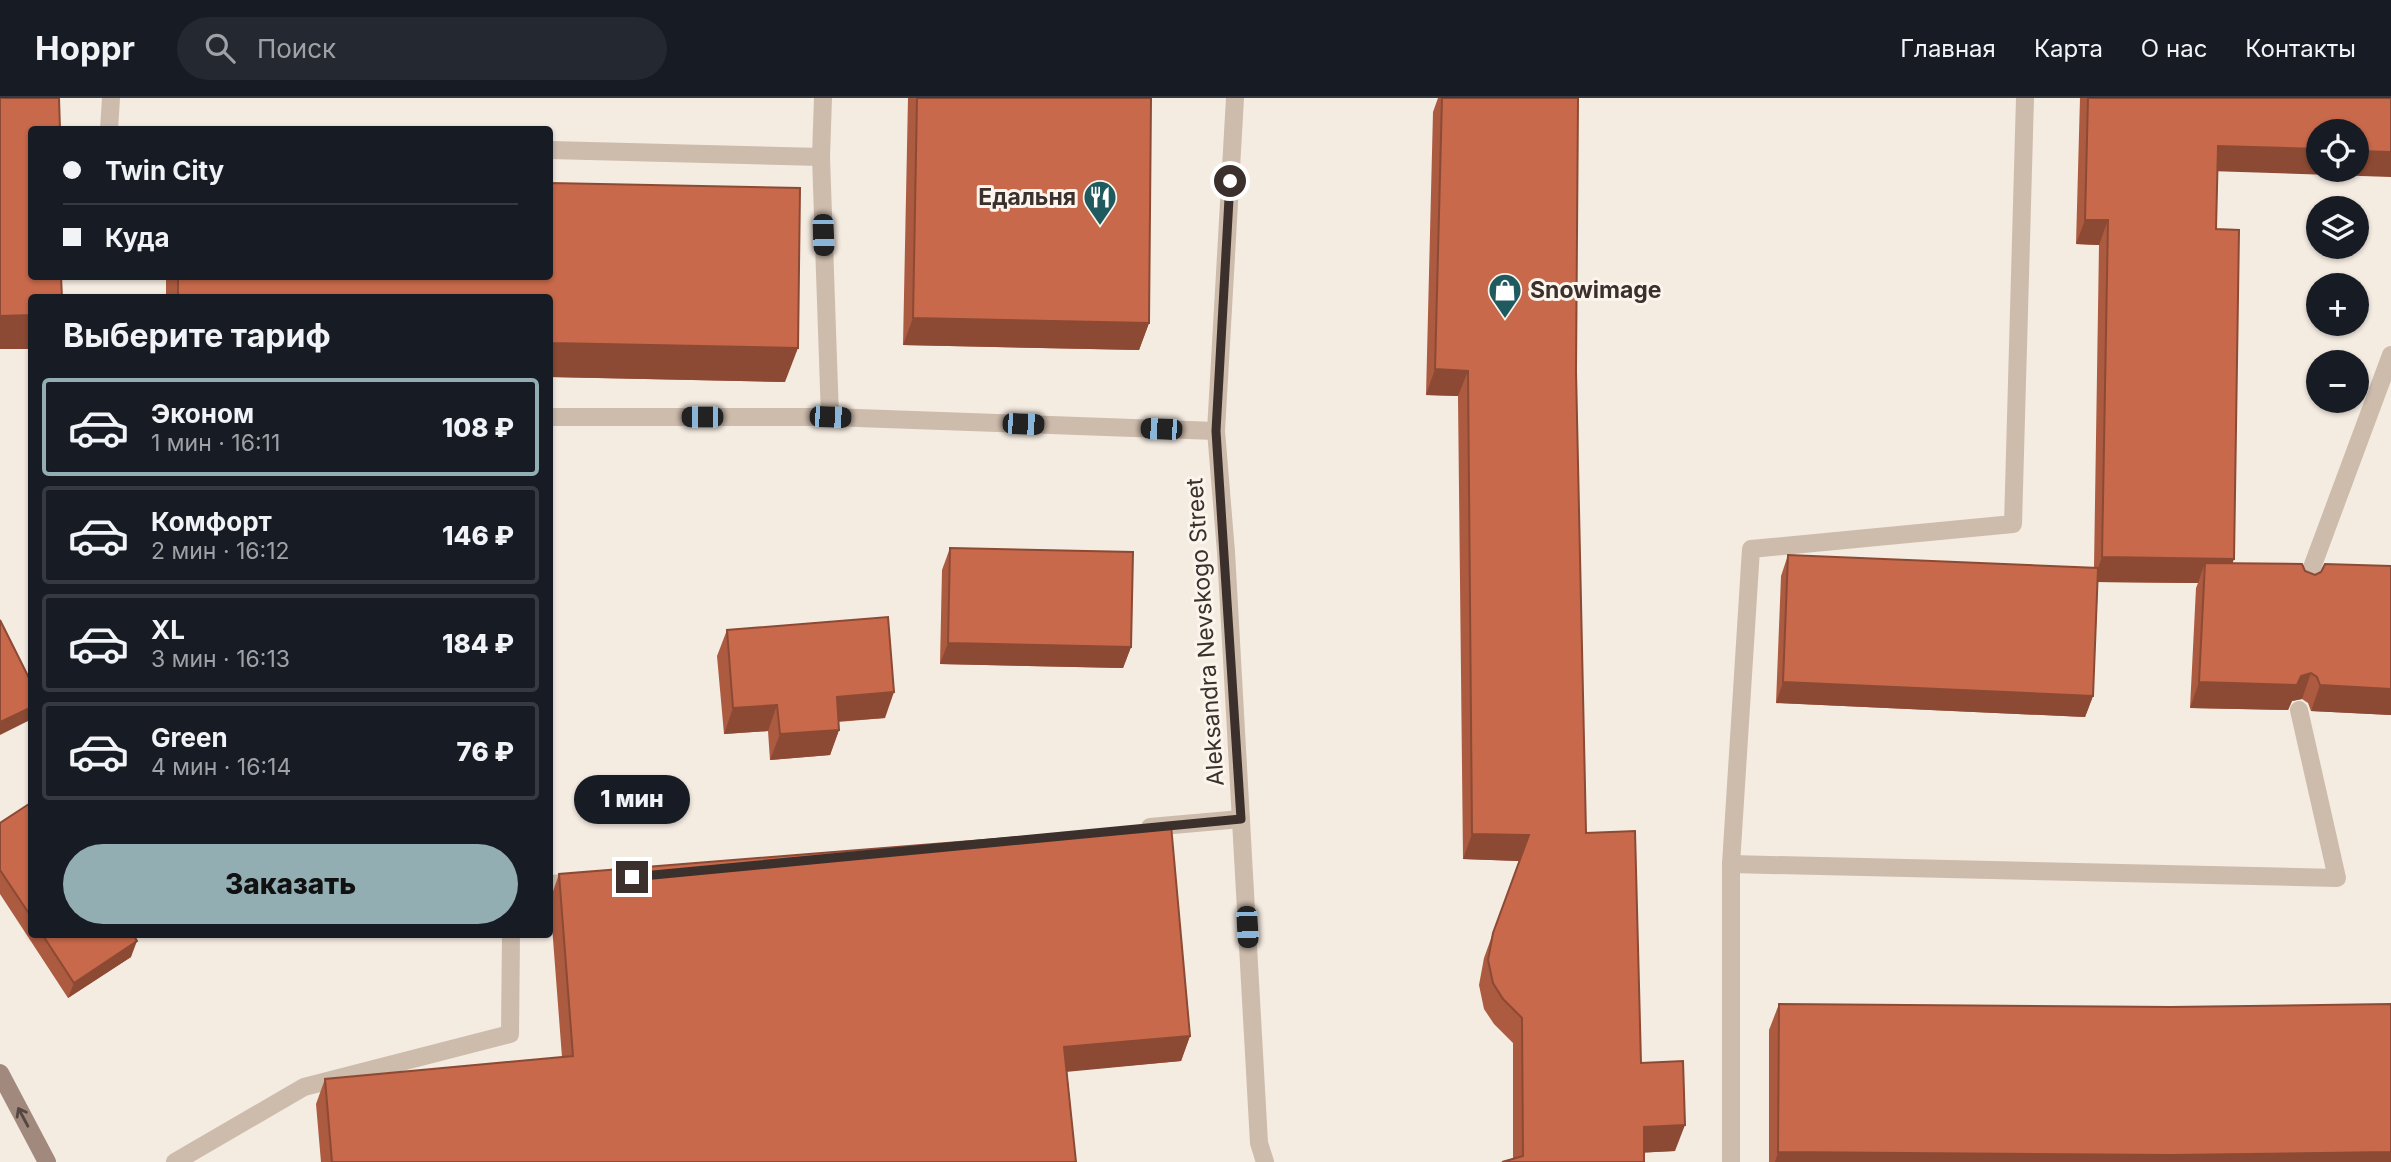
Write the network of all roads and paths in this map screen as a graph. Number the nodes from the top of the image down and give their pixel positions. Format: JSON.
{"nodes":[{"id":1,"x":111,"y":98,"type":"edge"},
{"id":2,"x":823,"y":98,"type":"edge"},
{"id":3,"x":1235,"y":98,"type":"edge"},
{"id":4,"x":2025,"y":98,"type":"edge"},
{"id":5,"x":109,"y":126,"type":"edge"},
{"id":6,"x":553,"y":150,"type":"edge"},
{"id":7,"x":821,"y":157,"type":"junction"},
{"id":8,"x":2391,"y":355,"type":"edge"},
{"id":9,"x":553,"y":417,"type":"edge"},
{"id":10,"x":830,"y":417,"type":"junction"},
{"id":11,"x":1216,"y":431,"type":"junction"},
{"id":12,"x":2304,"y":589,"type":"edge"},
{"id":13,"x":2299,"y":710,"type":"edge"},
{"id":14,"x":1241,"y":819,"type":"junction"},
{"id":15,"x":1130,"y":829,"type":"edge"},
{"id":16,"x":1731,"y":864,"type":"junction"},
{"id":17,"x":591,"y":880,"type":"edge"},
{"id":18,"x":553,"y":884,"type":"edge"},
{"id":19,"x":511,"y":938,"type":"edge"},
{"id":20,"x":0,"y":1073,"type":"edge"},
{"id":21,"x":1259,"y":1143,"type":"junction"},
{"id":22,"x":47,"y":1162,"type":"edge"},
{"id":23,"x":175,"y":1162,"type":"edge"},
{"id":24,"x":1253,"y":1162,"type":"edge"},
{"id":25,"x":1265,"y":1162,"type":"edge"},
{"id":26,"x":1731,"y":1162,"type":"edge"}],
"edges":[{"from":1,"to":5,"type":"street"},
{"from":2,"to":7,"type":"street"},
{"from":3,"to":11,"type":"street","name":"Aleksandra Nevskogo Street"},
{"from":4,"to":16,"type":"street"},
{"from":6,"to":7,"type":"street"},
{"from":7,"to":10,"type":"street"},
{"from":8,"to":12,"type":"street"},
{"from":9,"to":10,"type":"street"},
{"from":10,"to":11,"type":"street"},
{"from":11,"to":14,"type":"street","name":"Aleksandra Nevskogo Street"},
{"from":13,"to":16,"type":"street"},
{"from":14,"to":15,"type":"street"},
{"from":14,"to":21,"type":"street","name":"Aleksandra Nevskogo Street"},
{"from":16,"to":26,"type":"street"},
{"from":17,"to":18,"type":"street"},
{"from":19,"to":23,"type":"street"},
{"from":22,"to":20,"type":"main road","one_way":true},
{"from":21,"to":24,"type":"street"},
{"from":21,"to":25,"type":"street","name":"Aleksandra Nevskogo Street"}]}
